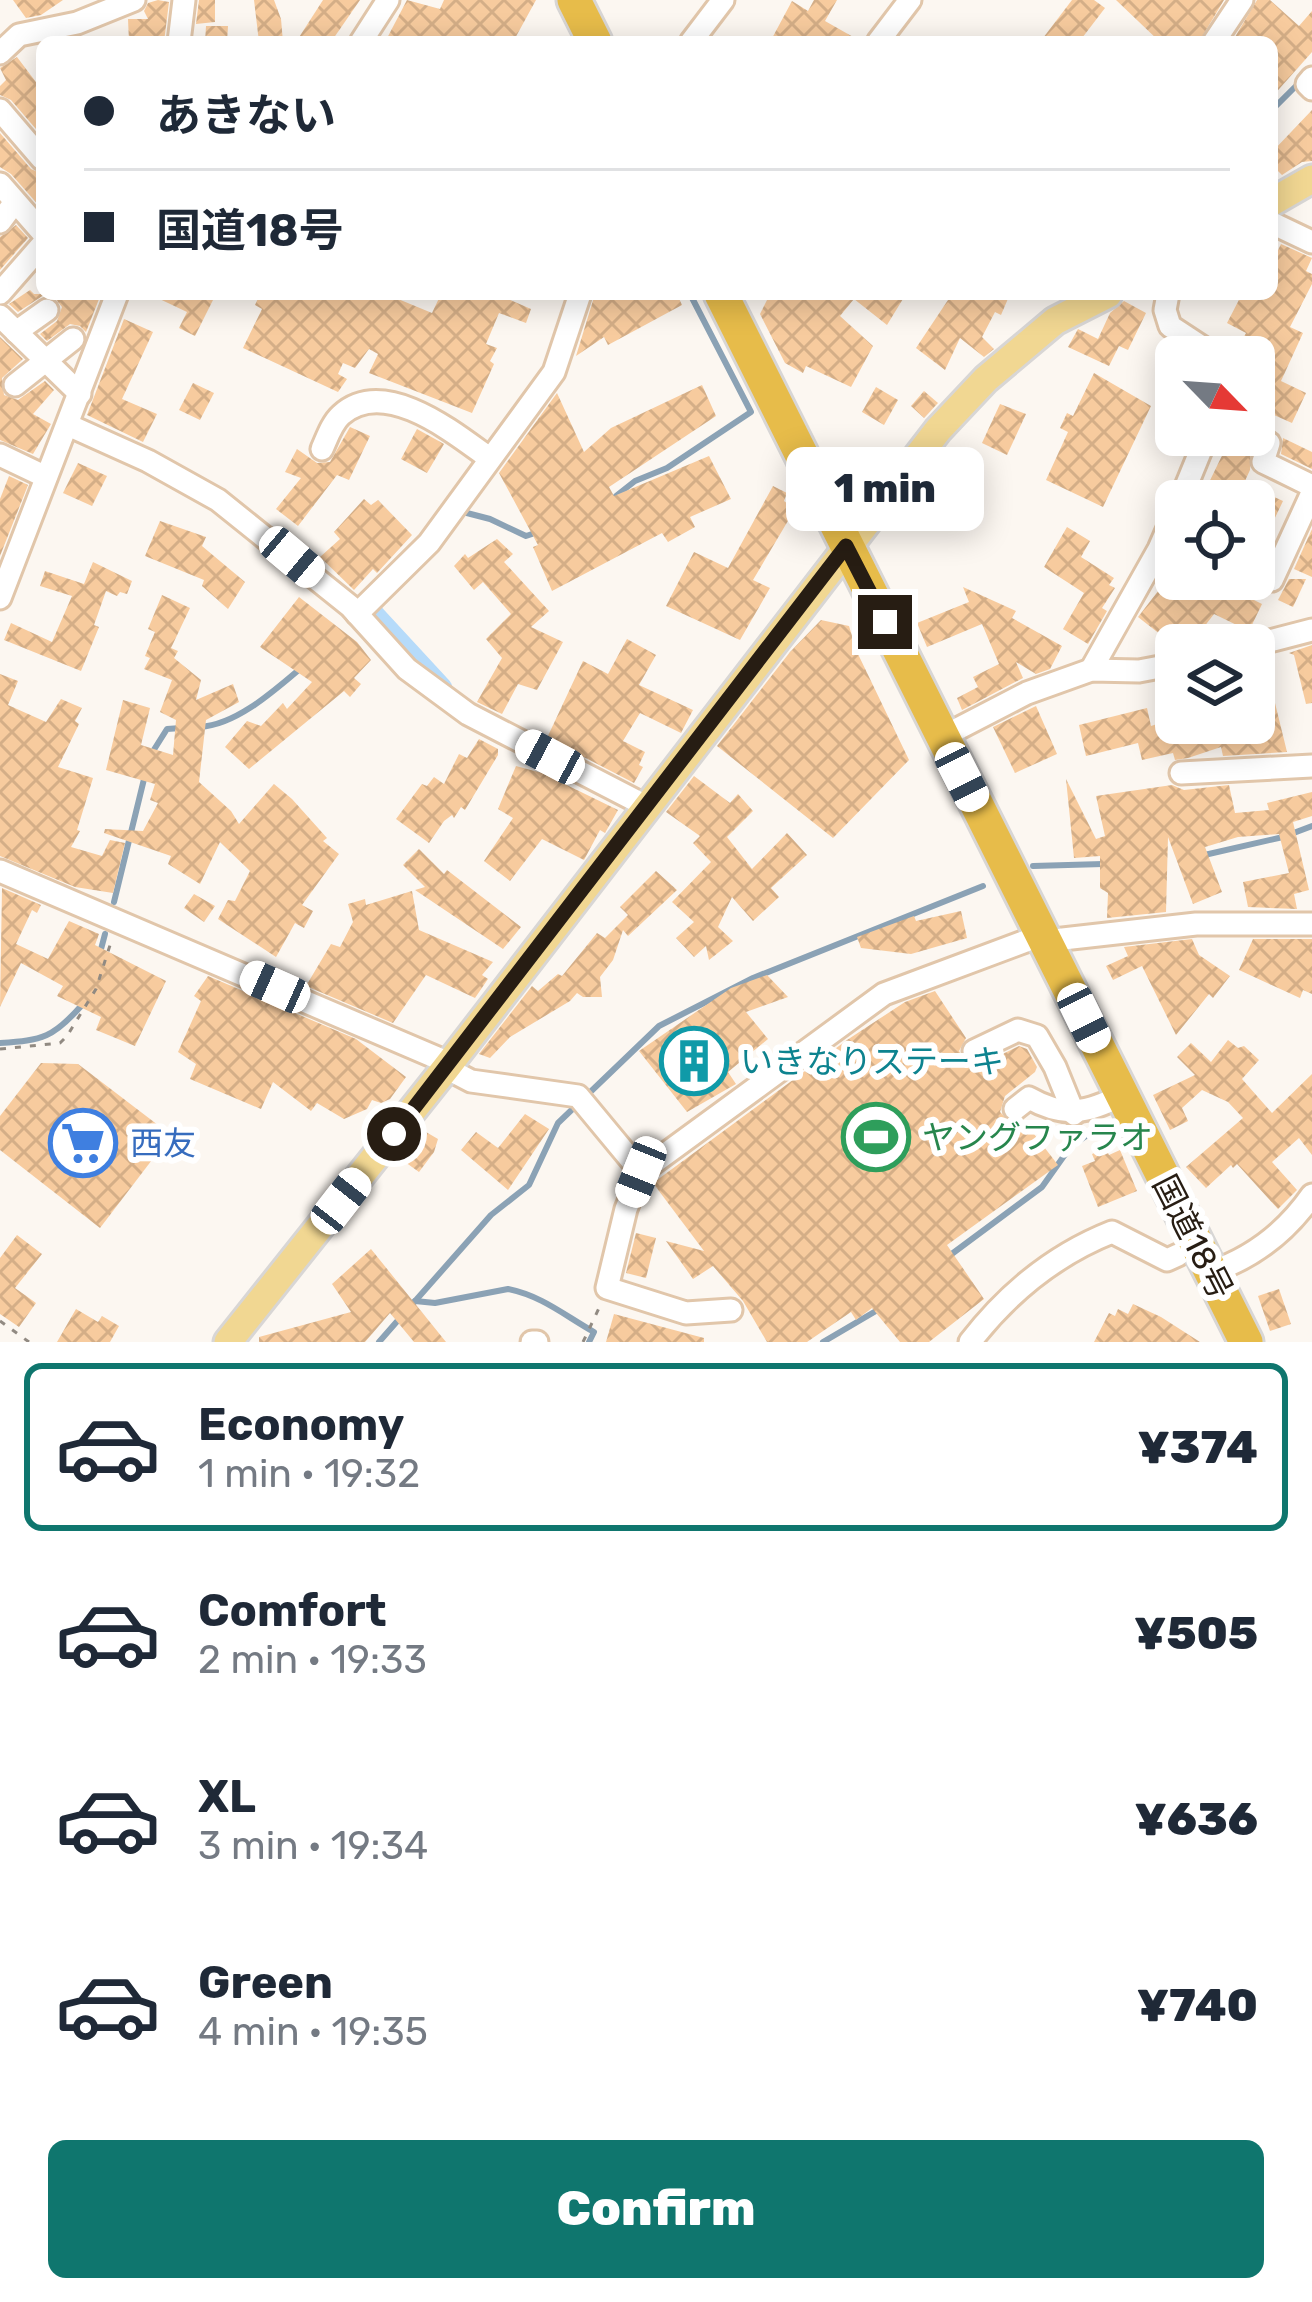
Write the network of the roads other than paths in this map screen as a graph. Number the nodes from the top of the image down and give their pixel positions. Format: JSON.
{"nodes":[{"id":1,"x":134,"y":0,"type":"edge"},
{"id":2,"x":184,"y":0,"type":"edge"},
{"id":3,"x":388,"y":0,"type":"edge"},
{"id":4,"x":574,"y":0,"type":"edge"},
{"id":5,"x":723,"y":0,"type":"edge"},
{"id":6,"x":910,"y":0,"type":"edge"},
{"id":7,"x":1242,"y":0,"type":"edge"},
{"id":8,"x":180,"y":36,"type":"edge"},
{"id":9,"x":366,"y":36,"type":"edge"},
{"id":10,"x":593,"y":36,"type":"edge"},
{"id":11,"x":696,"y":36,"type":"edge"},
{"id":12,"x":883,"y":36,"type":"edge"},
{"id":13,"x":1218,"y":36,"type":"edge"},
{"id":14,"x":0,"y":53,"type":"edge"},
{"id":15,"x":1312,"y":78,"type":"edge"},
{"id":16,"x":1312,"y":89,"type":"edge"},
{"id":17,"x":0,"y":110,"type":"edge"},
{"id":18,"x":36,"y":152,"type":"edge"},
{"id":19,"x":1312,"y":178,"type":"edge"},
{"id":20,"x":0,"y":184,"type":"edge"},
{"id":21,"x":1278,"y":198,"type":"edge"},
{"id":22,"x":16,"y":202,"type":"junction"},
{"id":23,"x":0,"y":222,"type":"edge"},
{"id":24,"x":36,"y":225,"type":"edge"},
{"id":25,"x":1278,"y":226,"type":"edge"},
{"id":26,"x":1312,"y":242,"type":"edge"},
{"id":27,"x":36,"y":252,"type":"edge"},
{"id":28,"x":0,"y":293,"type":"edge"},
{"id":29,"x":115,"y":300,"type":"edge"},
{"id":30,"x":578,"y":300,"type":"edge"},
{"id":31,"x":724,"y":300,"type":"edge"},
{"id":32,"x":1096,"y":300,"type":"edge"},
{"id":33,"x":1167,"y":300,"type":"edge"},
{"id":34,"x":46,"y":310,"type":"dead end"},
{"id":35,"x":7,"y":329,"type":"edge"},
{"id":36,"x":1185,"y":336,"type":"edge"},
{"id":37,"x":73,"y":339,"type":"dead end"},
{"id":38,"x":45,"y":360,"type":"junction"},
{"id":39,"x":15,"y":385,"type":"dead end"},
{"id":40,"x":80,"y":394,"type":"junction"},
{"id":41,"x":68,"y":425,"type":"junction"},
{"id":42,"x":322,"y":449,"type":"dead end"},
{"id":43,"x":0,"y":455,"type":"edge"},
{"id":44,"x":1265,"y":456,"type":"edge"},
{"id":45,"x":489,"y":458,"type":"junction"},
{"id":46,"x":46,"y":478,"type":"junction"},
{"id":47,"x":1312,"y":490,"type":"edge"},
{"id":48,"x":846,"y":546,"type":"junction"},
{"id":49,"x":1155,"y":556,"type":"edge"},
{"id":50,"x":1275,"y":573,"type":"edge"},
{"id":51,"x":0,"y":598,"type":"edge"},
{"id":52,"x":357,"y":614,"type":"junction"},
{"id":53,"x":1312,"y":630,"type":"edge"},
{"id":54,"x":1275,"y":640,"type":"edge"},
{"id":55,"x":1155,"y":668,"type":"edge"},
{"id":56,"x":1090,"y":670,"type":"junction"},
{"id":57,"x":942,"y":737,"type":"junction"},
{"id":58,"x":1312,"y":766,"type":"edge"},
{"id":59,"x":1181,"y":773,"type":"dead end"},
{"id":60,"x":648,"y":807,"type":"junction"},
{"id":61,"x":0,"y":871,"type":"edge"},
{"id":62,"x":1312,"y":924,"type":"edge"},
{"id":63,"x":1043,"y":938,"type":"junction"},
{"id":64,"x":974,"y":1051,"type":"dead end"},
{"id":65,"x":448,"y":1066,"type":"junction"},
{"id":66,"x":1122,"y":1095,"type":"junction"},
{"id":67,"x":1015,"y":1109,"type":"dead end"},
{"id":68,"x":1074,"y":1114,"type":"junction"},
{"id":69,"x":641,"y":1172,"type":"junction"},
{"id":70,"x":1312,"y":1195,"type":"edge"},
{"id":71,"x":1178,"y":1256,"type":"dead end"},
{"id":72,"x":1211,"y":1272,"type":"junction"},
{"id":73,"x":731,"y":1310,"type":"dead end"},
{"id":74,"x":237,"y":1339,"type":"edge"},
{"id":75,"x":970,"y":1342,"type":"edge"},
{"id":76,"x":1246,"y":1342,"type":"edge"}],
"edges":[{"from":1,"to":14,"type":"street"},
{"from":2,"to":8,"type":"street"},
{"from":3,"to":9,"type":"street"},
{"from":4,"to":10,"type":"highway"},
{"from":5,"to":11,"type":"street"},
{"from":6,"to":12,"type":"street"},
{"from":7,"to":13,"type":"street"},
{"from":15,"to":16,"type":"street"},
{"from":17,"to":18,"type":"street"},
{"from":19,"to":21,"type":"main road"},
{"from":20,"to":22,"type":"street"},
{"from":22,"to":23,"type":"street"},
{"from":22,"to":24,"type":"street"},
{"from":25,"to":26,"type":"street"},
{"from":27,"to":28,"type":"street"},
{"from":29,"to":40,"type":"street"},
{"from":30,"to":45,"type":"street"},
{"from":31,"to":48,"type":"highway","name":"国道18号"},
{"from":32,"to":48,"type":"main road"},
{"from":33,"to":36,"type":"street"},
{"from":34,"to":35,"type":"street"},
{"from":35,"to":38,"type":"street"},
{"from":37,"to":38,"type":"street"},
{"from":38,"to":39,"type":"street"},
{"from":38,"to":40,"type":"street"},
{"from":40,"to":41,"type":"street"},
{"from":41,"to":46,"type":"street"},
{"from":41,"to":52,"type":"street"},
{"from":42,"to":45,"type":"street"},
{"from":43,"to":46,"type":"street"},
{"from":44,"to":47,"type":"street"},
{"from":45,"to":52,"type":"street"},
{"from":46,"to":51,"type":"street"},
{"from":47,"to":50,"type":"street"},
{"from":48,"to":57,"type":"highway","name":"国道18号"},
{"from":48,"to":60,"type":"main road"},
{"from":49,"to":56,"type":"street"},
{"from":52,"to":60,"type":"street"},
{"from":53,"to":54,"type":"street"},
{"from":55,"to":56,"type":"street"},
{"from":56,"to":57,"type":"street"},
{"from":57,"to":63,"type":"highway","name":"国道18号"},
{"from":58,"to":59,"type":"street"},
{"from":60,"to":65,"type":"main road"},
{"from":61,"to":65,"type":"street"},
{"from":62,"to":63,"type":"street"},
{"from":63,"to":66,"type":"highway","name":"国道18号"},
{"from":63,"to":69,"type":"street"},
{"from":64,"to":68,"type":"street"},
{"from":65,"to":69,"type":"street"},
{"from":65,"to":74,"type":"main road"},
{"from":66,"to":68,"type":"street"},
{"from":66,"to":72,"type":"highway","name":"国道18号"},
{"from":67,"to":68,"type":"street"},
{"from":69,"to":73,"type":"street"},
{"from":70,"to":72,"type":"street"},
{"from":71,"to":75,"type":"street"},
{"from":72,"to":76,"type":"highway","name":"国道18号"}]}
